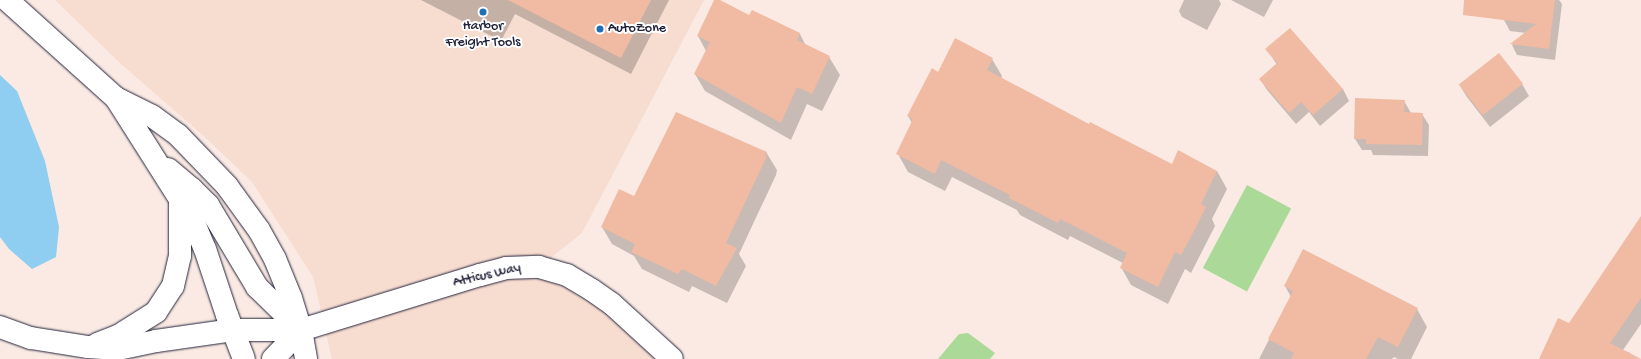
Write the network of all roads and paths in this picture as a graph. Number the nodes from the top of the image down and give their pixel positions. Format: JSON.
{"nodes":[{"id":1,"x":7,"y":0,"type":"edge"},
{"id":2,"x":116,"y":98,"type":"junction"},
{"id":3,"x":155,"y":159,"type":"junction"},
{"id":4,"x":180,"y":199,"type":"junction"},
{"id":5,"x":0,"y":327,"type":"edge"},
{"id":6,"x":233,"y":330,"type":"junction"},
{"id":7,"x":301,"y":330,"type":"junction"},
{"id":8,"x":88,"y":347,"type":"junction"},
{"id":9,"x":244,"y":359,"type":"edge"},
{"id":10,"x":273,"y":359,"type":"edge"},
{"id":11,"x":306,"y":359,"type":"edge"},
{"id":12,"x":672,"y":359,"type":"edge"}],
"edges":[{"from":1,"to":2,"type":"main road"},
{"from":2,"to":3,"type":"main road"},
{"from":2,"to":7,"type":"main road"},
{"from":3,"to":4,"type":"main road"},
{"from":3,"to":7,"type":"main road"},
{"from":4,"to":6,"type":"main road"},
{"from":4,"to":8,"type":"main road"},
{"from":5,"to":8,"type":"main road"},
{"from":6,"to":7,"type":"main road"},
{"from":6,"to":8,"type":"main road"},
{"from":6,"to":9,"type":"main road"},
{"from":7,"to":10,"type":"main road"},
{"from":7,"to":11,"type":"main road"},
{"from":7,"to":12,"type":"main road","name":"Atticus Way"}]}
